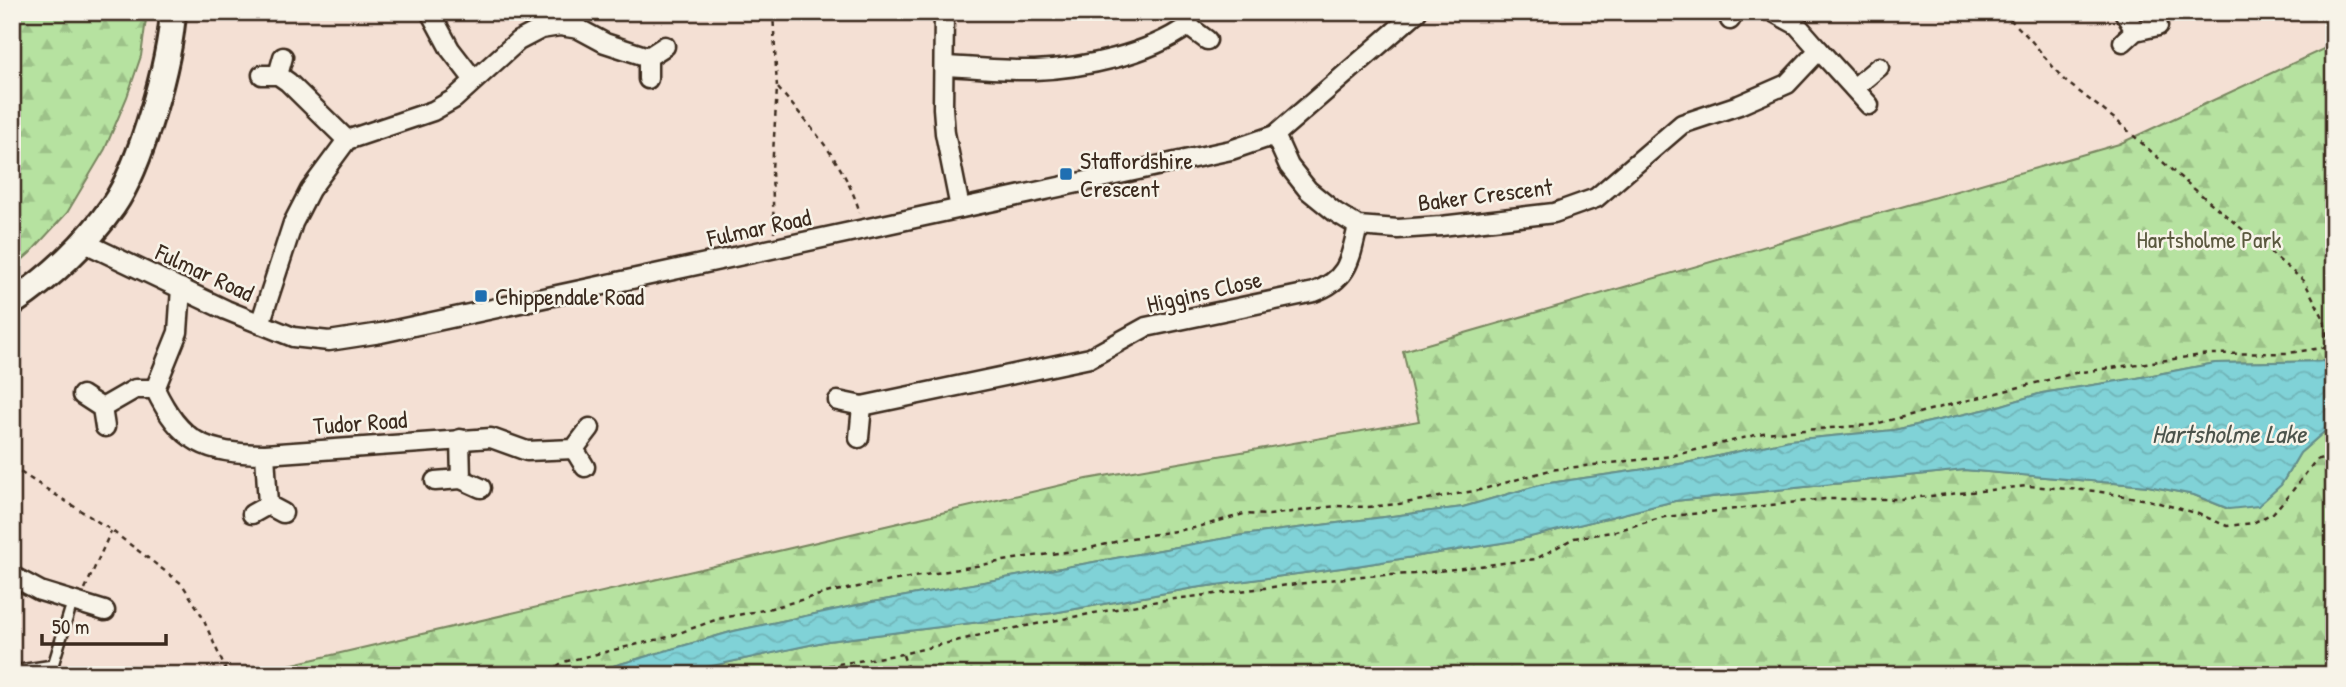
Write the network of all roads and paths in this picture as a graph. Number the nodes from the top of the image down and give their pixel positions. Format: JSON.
{"nodes":[{"id":1,"x":173,"y":12,"type":"edge"},
{"id":2,"x":430,"y":12,"type":"edge"},
{"id":3,"x":773,"y":12,"type":"edge"},
{"id":4,"x":944,"y":12,"type":"edge"},
{"id":5,"x":1417,"y":12,"type":"edge"},
{"id":6,"x":1773,"y":12,"type":"edge"},
{"id":7,"x":2003,"y":12,"type":"edge"},
{"id":8,"x":2124,"y":12,"type":"edge"},
{"id":9,"x":1190,"y":19,"type":"edge"},
{"id":10,"x":580,"y":21,"type":"edge"},
{"id":11,"x":2158,"y":26,"type":"dead end"},
{"id":12,"x":1207,"y":40,"type":"dead end"},
{"id":13,"x":665,"y":46,"type":"dead end"},
{"id":14,"x":1819,"y":50,"type":"junction"},
{"id":15,"x":283,"y":57,"type":"dead end"},
{"id":16,"x":648,"y":57,"type":"junction"},
{"id":17,"x":944,"y":66,"type":"junction"},
{"id":18,"x":1879,"y":67,"type":"dead end"},
{"id":19,"x":648,"y":79,"type":"dead end"},
{"id":20,"x":474,"y":80,"type":"junction"},
{"id":21,"x":777,"y":88,"type":"junction"},
{"id":22,"x":1854,"y":88,"type":"junction"},
{"id":23,"x":1869,"y":106,"type":"dead end"},
{"id":24,"x":1275,"y":135,"type":"junction"},
{"id":25,"x":347,"y":139,"type":"junction"},
{"id":26,"x":960,"y":208,"type":"junction"},
{"id":27,"x":1358,"y":226,"type":"junction"},
{"id":28,"x":865,"y":229,"type":"junction"},
{"id":29,"x":83,"y":242,"type":"junction"},
{"id":30,"x":774,"y":249,"type":"junction"},
{"id":31,"x":181,"y":288,"type":"junction"},
{"id":32,"x":12,"y":303,"type":"edge"},
{"id":33,"x":260,"y":324,"type":"junction"},
{"id":34,"x":2329,"y":347,"type":"junction"},
{"id":35,"x":2332,"y":352,"type":"edge"},
{"id":36,"x":2334,"y":386,"type":"edge"},
{"id":37,"x":155,"y":389,"type":"junction"},
{"id":38,"x":82,"y":395,"type":"dead end"},
{"id":39,"x":838,"y":401,"type":"dead end"},
{"id":40,"x":862,"y":406,"type":"junction"},
{"id":41,"x":102,"y":408,"type":"junction"},
{"id":42,"x":105,"y":427,"type":"dead end"},
{"id":43,"x":590,"y":428,"type":"dead end"},
{"id":44,"x":859,"y":438,"type":"dead end"},
{"id":45,"x":460,"y":439,"type":"junction"},
{"id":46,"x":574,"y":449,"type":"junction"},
{"id":47,"x":265,"y":454,"type":"junction"},
{"id":48,"x":2334,"y":454,"type":"edge"},
{"id":49,"x":12,"y":467,"type":"edge"},
{"id":50,"x":585,"y":467,"type":"dead end"},
{"id":51,"x":461,"y":479,"type":"junction"},
{"id":52,"x":435,"y":481,"type":"dead end"},
{"id":53,"x":481,"y":488,"type":"dead end"},
{"id":54,"x":252,"y":514,"type":"dead end"},
{"id":55,"x":111,"y":530,"type":"junction"},
{"id":56,"x":12,"y":576,"type":"edge"},
{"id":57,"x":76,"y":601,"type":"junction"},
{"id":58,"x":105,"y":611,"type":"dead end"},
{"id":59,"x":902,"y":654,"type":"junction"},
{"id":60,"x":13,"y":671,"type":"edge"},
{"id":61,"x":228,"y":675,"type":"edge"},
{"id":62,"x":529,"y":675,"type":"edge"},
{"id":63,"x":769,"y":675,"type":"edge"},
{"id":64,"x":910,"y":675,"type":"edge"}],
"edges":[{"from":1,"to":29,"type":"street"},
{"from":2,"to":20,"type":"street"},
{"from":3,"to":21,"type":"path"},
{"from":4,"to":17,"type":"street"},
{"from":5,"to":24,"type":"street","name":"Fulmar Road"},
{"from":6,"to":14,"type":"street"},
{"from":7,"to":34,"type":"path"},
{"from":8,"to":11,"type":"street"},
{"from":9,"to":12,"type":"street"},
{"from":9,"to":17,"type":"street"},
{"from":10,"to":16,"type":"street"},
{"from":10,"to":20,"type":"street"},
{"from":13,"to":16,"type":"street"},
{"from":14,"to":22,"type":"street"},
{"from":14,"to":27,"type":"street","name":"Baker Crescent"},
{"from":15,"to":25,"type":"street"},
{"from":16,"to":19,"type":"street"},
{"from":17,"to":26,"type":"street"},
{"from":18,"to":22,"type":"street"},
{"from":20,"to":25,"type":"street"},
{"from":21,"to":28,"type":"path"},
{"from":21,"to":30,"type":"path"},
{"from":22,"to":23,"type":"street"},
{"from":24,"to":26,"type":"street","name":"Fulmar Road"},
{"from":24,"to":27,"type":"street","name":"Baker Crescent"},
{"from":25,"to":33,"type":"street"},
{"from":26,"to":28,"type":"street","name":"Fulmar Road"},
{"from":27,"to":40,"type":"street","name":"Higgins Close"},
{"from":28,"to":30,"type":"street","name":"Fulmar Road"},
{"from":29,"to":31,"type":"street","name":"Fulmar Road"},
{"from":29,"to":32,"type":"street"},
{"from":30,"to":33,"type":"street","name":"Fulmar Road"},
{"from":31,"to":33,"type":"street","name":"Fulmar Road"},
{"from":31,"to":37,"type":"street"},
{"from":34,"to":35,"type":"path"},
{"from":34,"to":62,"type":"path"},
{"from":35,"to":36,"type":"path"},
{"from":37,"to":41,"type":"street"},
{"from":37,"to":47,"type":"street","name":"Tudor Road"},
{"from":38,"to":41,"type":"street"},
{"from":39,"to":40,"type":"street","name":"Higgins Close"},
{"from":40,"to":44,"type":"street"},
{"from":41,"to":42,"type":"street"},
{"from":43,"to":46,"type":"street"},
{"from":45,"to":46,"type":"street","name":"Tudor Road"},
{"from":45,"to":47,"type":"street","name":"Tudor Road"},
{"from":45,"to":51,"type":"street"},
{"from":46,"to":50,"type":"street"},
{"from":47,"to":54,"type":"street"},
{"from":48,"to":59,"type":"path"},
{"from":49,"to":55,"type":"path"},
{"from":51,"to":52,"type":"street"},
{"from":51,"to":53,"type":"street"},
{"from":55,"to":57,"type":"path"},
{"from":55,"to":61,"type":"path"},
{"from":56,"to":57,"type":"street"},
{"from":57,"to":58,"type":"street"},
{"from":57,"to":60,"type":"lane"},
{"from":59,"to":63,"type":"path"},
{"from":59,"to":64,"type":"path"}]}
